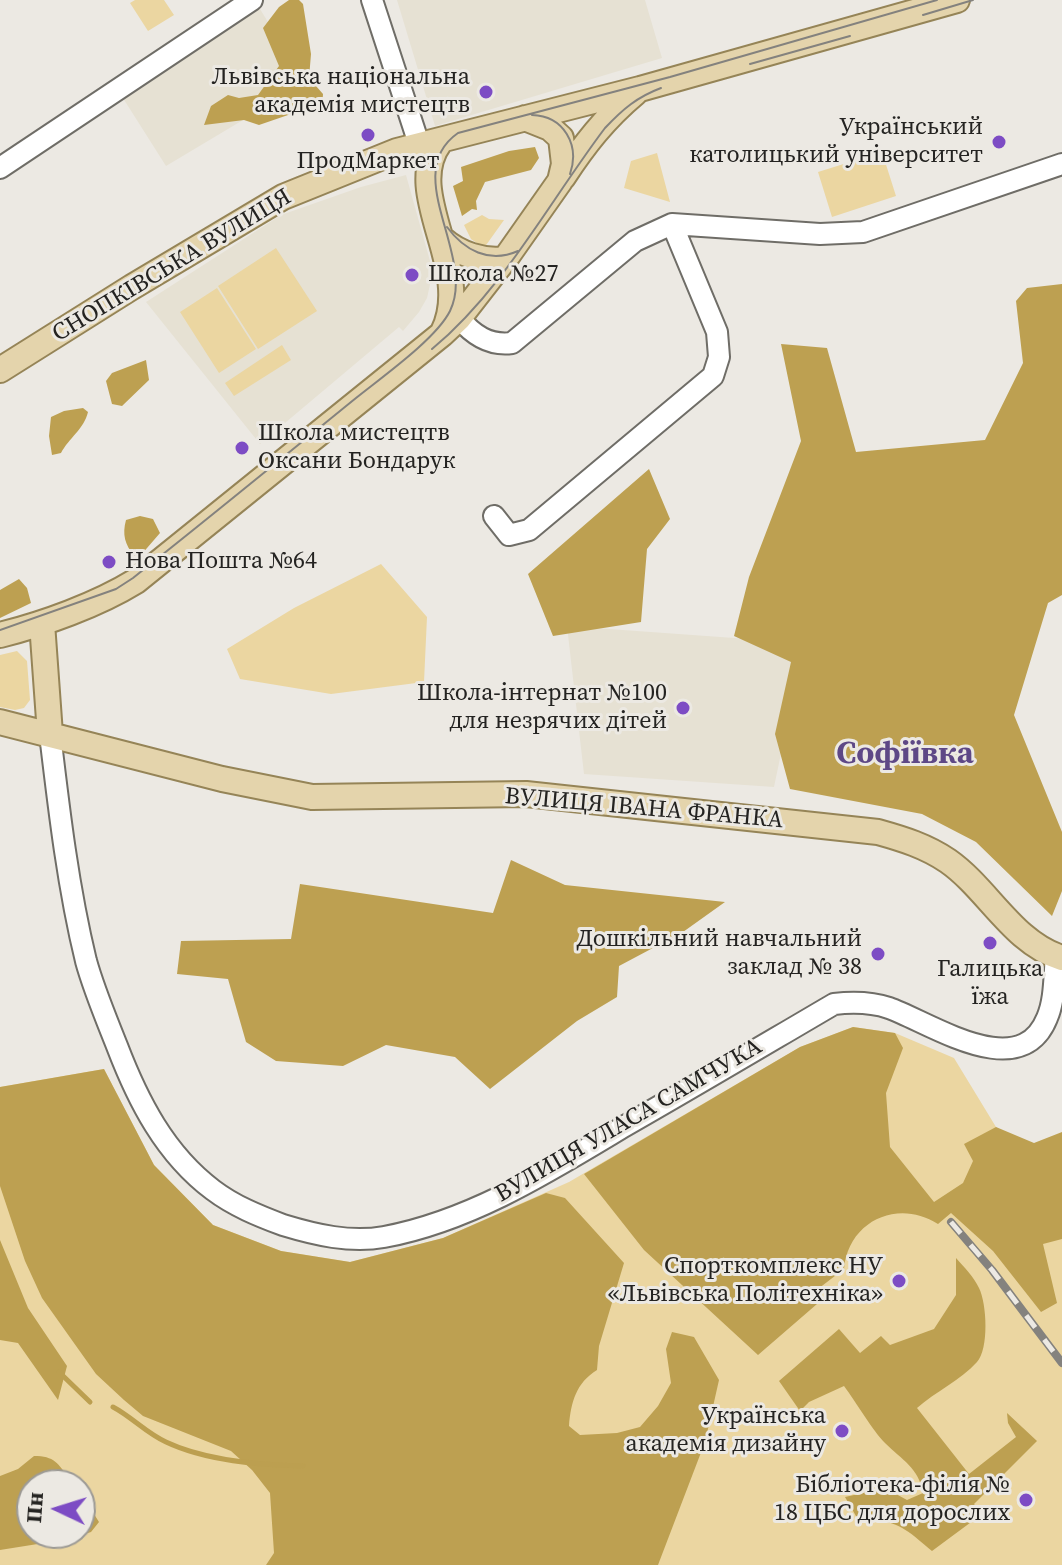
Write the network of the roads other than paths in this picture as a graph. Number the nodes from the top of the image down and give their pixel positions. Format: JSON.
{"nodes":[{"id":1,"x":252,"y":0,"type":"edge"},
{"id":2,"x":372,"y":0,"type":"edge"},
{"id":3,"x":947,"y":1,"type":"edge"},
{"id":4,"x":640,"y":89,"type":"junction"},
{"id":5,"x":525,"y":118,"type":"junction"},
{"id":6,"x":429,"y":143,"type":"junction"},
{"id":7,"x":1062,"y":164,"type":"edge"},
{"id":8,"x":0,"y":168,"type":"edge"},
{"id":9,"x":560,"y":181,"type":"junction"},
{"id":10,"x":672,"y":224,"type":"junction"},
{"id":11,"x":442,"y":239,"type":"junction"},
{"id":12,"x":505,"y":259,"type":"junction"},
{"id":13,"x":450,"y":326,"type":"junction"},
{"id":14,"x":0,"y":370,"type":"edge"},
{"id":15,"x":494,"y":516,"type":"dead end"},
{"id":16,"x":42,"y":623,"type":"junction"},
{"id":17,"x":0,"y":635,"type":"edge"},
{"id":18,"x":0,"y":722,"type":"edge"},
{"id":19,"x":50,"y":734,"type":"junction"},
{"id":20,"x":1059,"y":957,"type":"edge"}],
"edges":[{"from":1,"to":8,"type":"street"},
{"from":2,"to":6,"type":"street"},
{"from":3,"to":4,"type":"main road"},
{"from":4,"to":5,"type":"main road"},
{"from":4,"to":9,"type":"main road"},
{"from":5,"to":6,"type":"main road"},
{"from":5,"to":9,"type":"main road"},
{"from":6,"to":11,"type":"main road"},
{"from":6,"to":14,"type":"main road","name":"СНОПКІВСЬКА ВУЛИЦЯ"},
{"from":7,"to":10,"type":"street"},
{"from":9,"to":12,"type":"main road"},
{"from":10,"to":13,"type":"street"},
{"from":10,"to":15,"type":"street"},
{"from":11,"to":12,"type":"main road"},
{"from":11,"to":13,"type":"main road"},
{"from":12,"to":13,"type":"main road"},
{"from":13,"to":16,"type":"main road"},
{"from":16,"to":17,"type":"main road"},
{"from":16,"to":19,"type":"main road","name":"ВУЛИЦЯ УЛАСА САМЧУКА"},
{"from":18,"to":19,"type":"main road","name":"ВУЛИЦЯ ІВАНА ФРАНКА"},
{"from":19,"to":20,"type":"main road","name":"ВУЛИЦЯ ІВАНА ФРАНКА"},
{"from":19,"to":20,"type":"street","name":"ВУЛИЦЯ УЛАСА САМЧУКА"}]}
